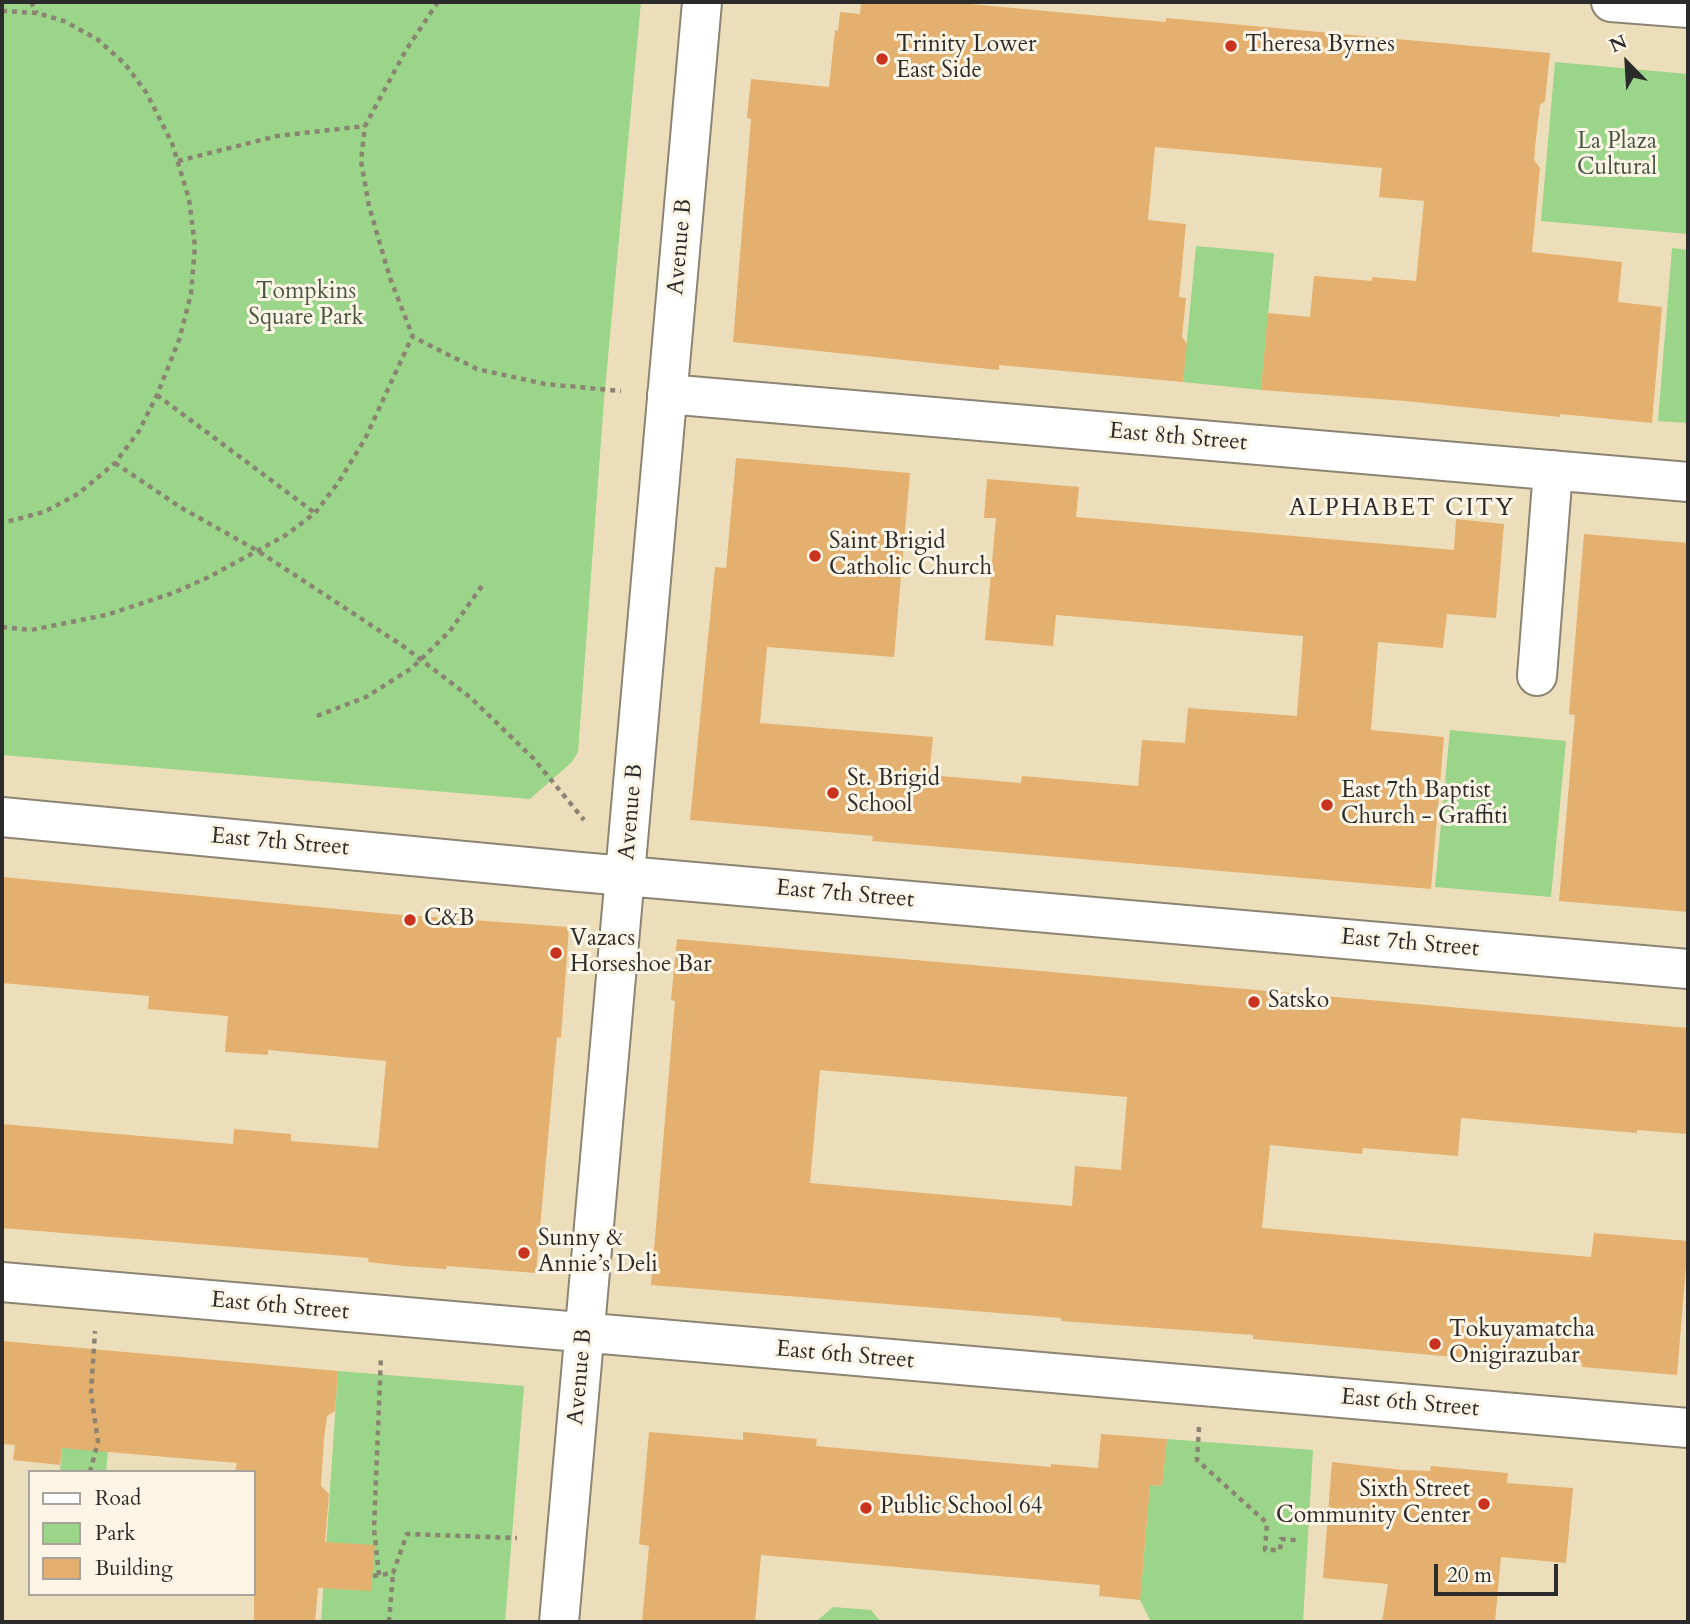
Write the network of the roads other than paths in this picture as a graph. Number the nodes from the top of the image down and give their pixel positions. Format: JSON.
{"nodes":[{"id":1,"x":702,"y":2,"type":"edge"},
{"id":2,"x":1611,"y":2,"type":"edge"},
{"id":3,"x":1688,"y":8,"type":"edge"},
{"id":4,"x":667,"y":394,"type":"junction"},
{"id":5,"x":1553,"y":470,"type":"junction"},
{"id":6,"x":1688,"y":482,"type":"edge"},
{"id":7,"x":1537,"y":676,"type":"dead end"},
{"id":8,"x":2,"y":817,"type":"edge"},
{"id":9,"x":626,"y":876,"type":"junction"},
{"id":10,"x":1688,"y":969,"type":"edge"},
{"id":11,"x":2,"y":1282,"type":"edge"},
{"id":12,"x":585,"y":1333,"type":"junction"},
{"id":13,"x":1688,"y":1428,"type":"edge"},
{"id":14,"x":559,"y":1622,"type":"edge"}],
"edges":[{"from":1,"to":4,"type":"street","name":"Avenue B"},
{"from":2,"to":3,"type":"street"},
{"from":4,"to":5,"type":"street","name":"East 8th Street"},
{"from":4,"to":9,"type":"street","name":"Avenue B"},
{"from":5,"to":6,"type":"street","name":"East 8th Street"},
{"from":5,"to":7,"type":"street"},
{"from":8,"to":9,"type":"street","name":"East 7th Street"},
{"from":9,"to":10,"type":"street","name":"East 7th Street"},
{"from":9,"to":12,"type":"street","name":"Avenue B"},
{"from":11,"to":12,"type":"street","name":"East 6th Street"},
{"from":12,"to":13,"type":"street","name":"East 6th Street"},
{"from":12,"to":14,"type":"street","name":"Avenue B"}]}
